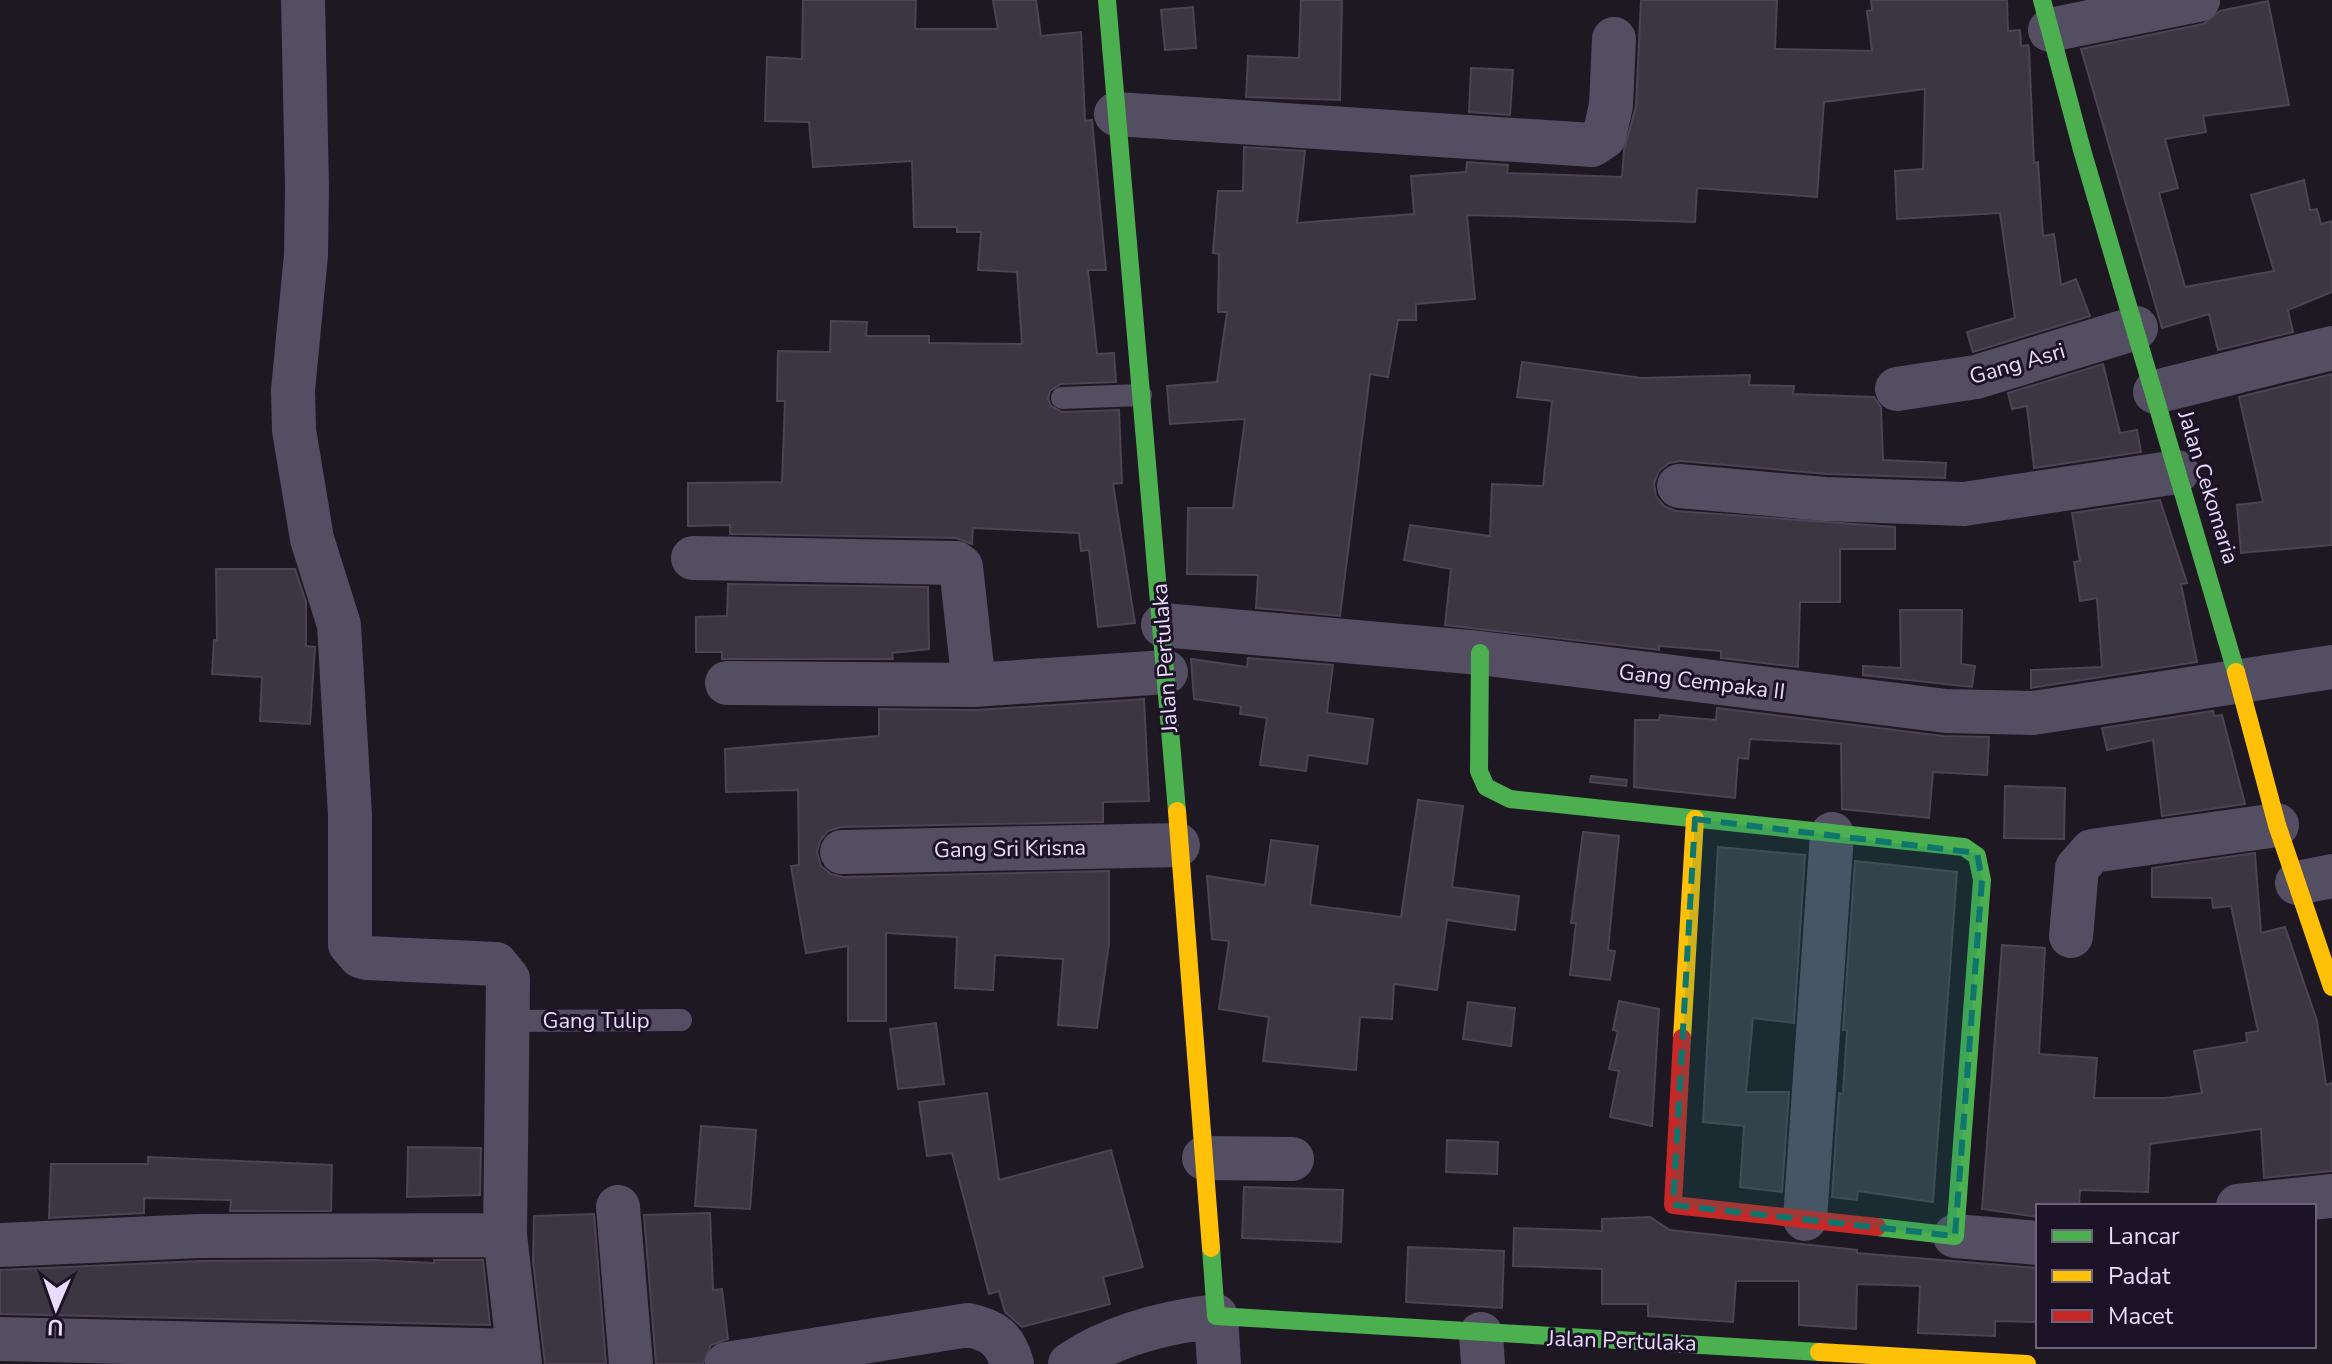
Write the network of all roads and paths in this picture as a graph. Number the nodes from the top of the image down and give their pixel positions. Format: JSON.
{"nodes":[{"id":1,"x":303,"y":0,"type":"edge"},
{"id":2,"x":1107,"y":0,"type":"edge"},
{"id":3,"x":2198,"y":0,"type":"edge"},
{"id":4,"x":2046,"y":15,"type":"edge"},
{"id":5,"x":1614,"y":39,"type":"dead end"},
{"id":6,"x":1116,"y":114,"type":"junction"},
{"id":7,"x":2136,"y":328,"type":"junction"},
{"id":8,"x":2332,"y":348,"type":"edge"},
{"id":9,"x":1897,"y":389,"type":"dead end"},
{"id":10,"x":2155,"y":392,"type":"junction"},
{"id":11,"x":1141,"y":395,"type":"junction"},
{"id":12,"x":1062,"y":398,"type":"dead end"},
{"id":13,"x":2177,"y":472,"type":"junction"},
{"id":14,"x":1679,"y":486,"type":"dead end"},
{"id":15,"x":693,"y":558,"type":"dead end"},
{"id":16,"x":1163,"y":625,"type":"junction"},
{"id":17,"x":1480,"y":653,"type":"junction"},
{"id":18,"x":2332,"y":667,"type":"edge"},
{"id":19,"x":1166,"y":672,"type":"junction"},
{"id":20,"x":2240,"y":680,"type":"junction"},
{"id":21,"x":727,"y":683,"type":"dead end"},
{"id":22,"x":974,"y":685,"type":"junction"},
{"id":23,"x":1695,"y":819,"type":"junction"},
{"id":24,"x":2277,"y":825,"type":"junction"},
{"id":25,"x":1832,"y":834,"type":"junction"},
{"id":26,"x":1178,"y":845,"type":"junction"},
{"id":27,"x":842,"y":852,"type":"dead end"},
{"id":28,"x":2314,"y":880,"type":"edge"},
{"id":29,"x":2071,"y":936,"type":"dead end"},
{"id":30,"x":2332,"y":987,"type":"edge"},
{"id":31,"x":681,"y":1020,"type":"dead end"},
{"id":32,"x":510,"y":1021,"type":"junction"},
{"id":33,"x":1204,"y":1158,"type":"junction"},
{"id":34,"x":1292,"y":1159,"type":"dead end"},
{"id":35,"x":2332,"y":1196,"type":"edge"},
{"id":36,"x":2257,"y":1204,"type":"edge"},
{"id":37,"x":618,"y":1207,"type":"dead end"},
{"id":38,"x":1805,"y":1219,"type":"junction"},
{"id":39,"x":505,"y":1235,"type":"junction"},
{"id":40,"x":1955,"y":1236,"type":"junction"},
{"id":41,"x":2036,"y":1243,"type":"edge"},
{"id":42,"x":0,"y":1245,"type":"edge"},
{"id":43,"x":1216,"y":1316,"type":"junction"},
{"id":44,"x":0,"y":1339,"type":"edge"},
{"id":45,"x":1482,"y":1349,"type":"edge"},
{"id":46,"x":1584,"y":1351,"type":"edge"},
{"id":47,"x":1751,"y":1355,"type":"edge"},
{"id":48,"x":518,"y":1357,"type":"edge"},
{"id":49,"x":631,"y":1364,"type":"edge"},
{"id":50,"x":727,"y":1364,"type":"edge"},
{"id":51,"x":1012,"y":1364,"type":"edge"},
{"id":52,"x":1070,"y":1364,"type":"edge"},
{"id":53,"x":1219,"y":1364,"type":"edge"},
{"id":54,"x":2027,"y":1364,"type":"edge"}],
"edges":[{"from":1,"to":32,"type":"street"},
{"from":2,"to":6,"type":"street","name":"Jalan Pertulaka"},
{"from":3,"to":4,"type":"street"},
{"from":4,"to":7,"type":"street","name":"Jalan Cekomaria"},
{"from":5,"to":6,"type":"street"},
{"from":6,"to":11,"type":"street","name":"Jalan Pertulaka"},
{"from":7,"to":9,"type":"street","name":"Gang Asri"},
{"from":7,"to":10,"type":"street","name":"Jalan Cekomaria"},
{"from":8,"to":10,"type":"street"},
{"from":10,"to":13,"type":"street","name":"Jalan Cekomaria"},
{"from":11,"to":12,"type":"lane"},
{"from":11,"to":16,"type":"street","name":"Jalan Pertulaka"},
{"from":13,"to":14,"type":"street"},
{"from":13,"to":20,"type":"street","name":"Jalan Cekomaria"},
{"from":15,"to":22,"type":"street"},
{"from":16,"to":17,"type":"street","name":"Gang Cempaka II"},
{"from":16,"to":19,"type":"street","name":"Jalan Pertulaka"},
{"from":17,"to":20,"type":"street","name":"Gang Cempaka II"},
{"from":17,"to":23,"type":"street"},
{"from":18,"to":20,"type":"street","name":"Gang Cempaka II"},
{"from":19,"to":22,"type":"street"},
{"from":19,"to":26,"type":"street","name":"Jalan Pertulaka"},
{"from":20,"to":24,"type":"street","name":"Jalan Cekomaria"},
{"from":21,"to":22,"type":"street"},
{"from":23,"to":25,"type":"street"},
{"from":23,"to":38,"type":"street"},
{"from":24,"to":28,"type":"street","name":"Jalan Cekomaria"},
{"from":24,"to":29,"type":"street"},
{"from":25,"to":38,"type":"street"},
{"from":25,"to":40,"type":"street"},
{"from":26,"to":27,"type":"street","name":"Gang Sri Krisna"},
{"from":26,"to":33,"type":"street","name":"Jalan Pertulaka"},
{"from":28,"to":30,"type":"street","name":"Jalan Cekomaria"},
{"from":31,"to":32,"type":"lane","name":"Gang Tulip"},
{"from":32,"to":39,"type":"street"},
{"from":33,"to":34,"type":"street"},
{"from":33,"to":43,"type":"street","name":"Jalan Pertulaka"},
{"from":35,"to":36,"type":"street"},
{"from":37,"to":49,"type":"street"},
{"from":38,"to":40,"type":"street"},
{"from":39,"to":42,"type":"street"},
{"from":39,"to":48,"type":"street"},
{"from":40,"to":41,"type":"street"},
{"from":43,"to":45,"type":"street","name":"Jalan Pertulaka"},
{"from":43,"to":52,"type":"street","name":"Jalan Pertulaka"},
{"from":43,"to":53,"type":"street"},
{"from":44,"to":48,"type":"street"},
{"from":45,"to":46,"type":"street","name":"Jalan Pertulaka"},
{"from":46,"to":47,"type":"street","name":"Jalan Pertulaka"},
{"from":47,"to":54,"type":"street","name":"Jalan Pertulaka"},
{"from":50,"to":51,"type":"street"}]}
